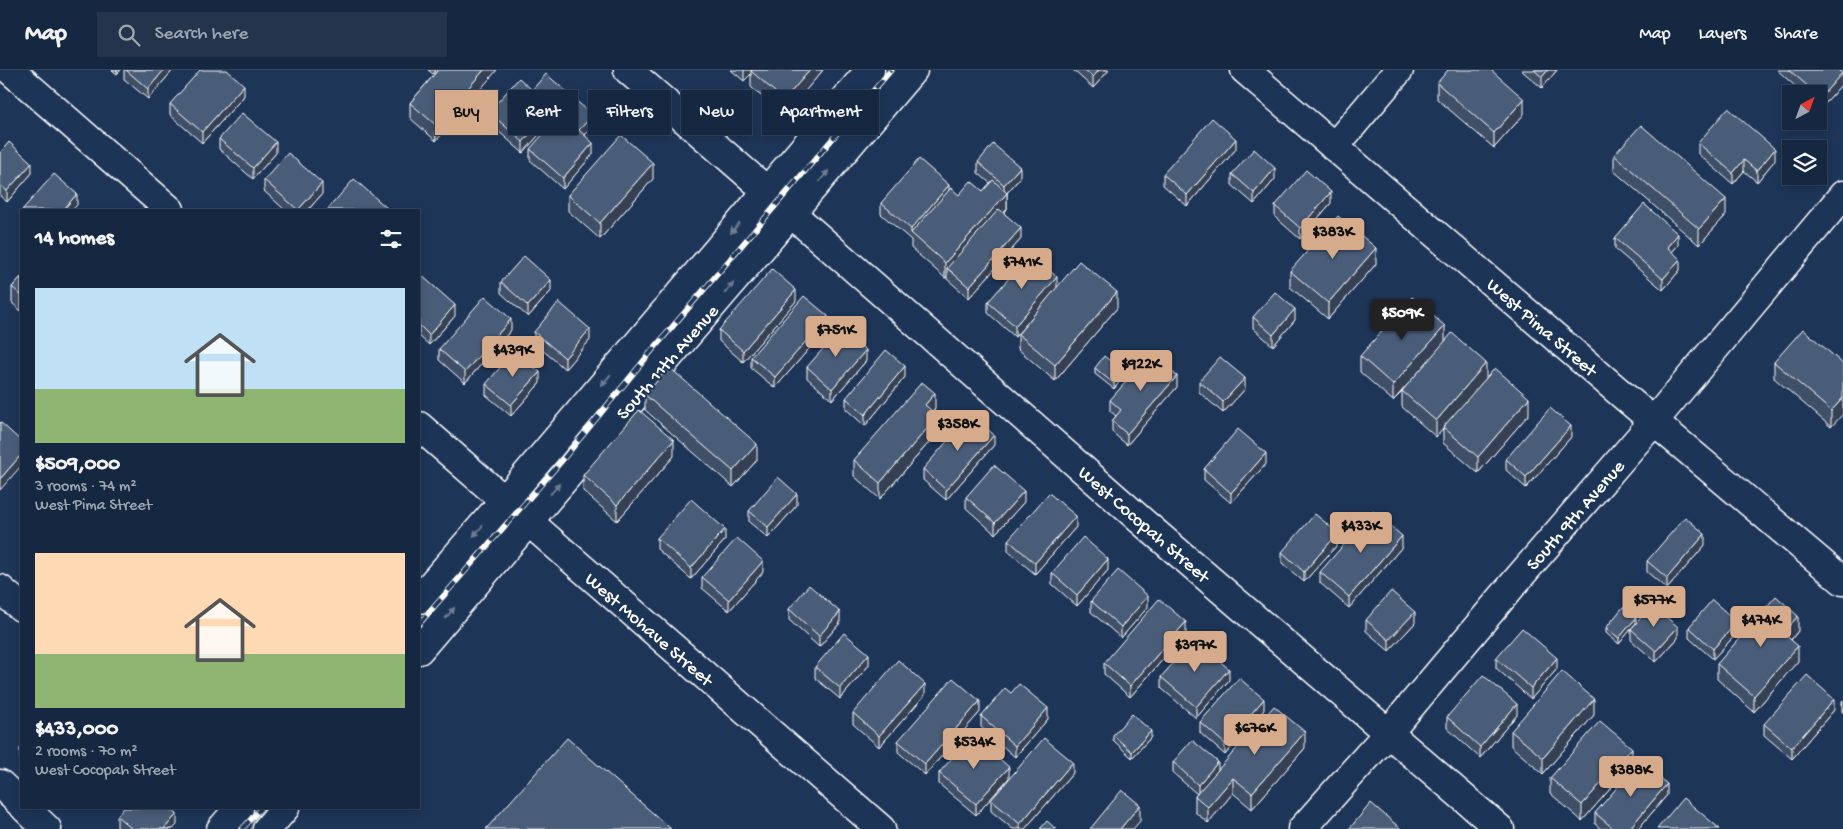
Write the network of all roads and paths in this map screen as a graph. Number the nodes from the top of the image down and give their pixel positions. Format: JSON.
{"nodes":[{"id":1,"x":10,"y":70,"type":"edge"},
{"id":2,"x":628,"y":70,"type":"edge"},
{"id":3,"x":870,"y":70,"type":"edge"},
{"id":4,"x":913,"y":70,"type":"edge"},
{"id":5,"x":1245,"y":70,"type":"edge"},
{"id":6,"x":1399,"y":70,"type":"edge"},
{"id":7,"x":1334,"y":147,"type":"junction"},
{"id":8,"x":767,"y":191,"type":"junction"},
{"id":9,"x":1843,"y":195,"type":"edge"},
{"id":10,"x":169,"y":209,"type":"edge"},
{"id":11,"x":792,"y":214,"type":"junction"},
{"id":12,"x":1654,"y":422,"type":"junction"},
{"id":13,"x":420,"y":427,"type":"edge"},
{"id":14,"x":504,"y":501,"type":"junction"},
{"id":15,"x":528,"y":522,"type":"junction"},
{"id":16,"x":1843,"y":581,"type":"edge"},
{"id":17,"x":0,"y":589,"type":"edge"},
{"id":18,"x":420,"y":598,"type":"edge"},
{"id":19,"x":20,"y":606,"type":"edge"},
{"id":20,"x":420,"y":649,"type":"edge"},
{"id":21,"x":1389,"y":732,"type":"junction"},
{"id":22,"x":0,"y":784,"type":"edge"},
{"id":23,"x":20,"y":803,"type":"edge"},
{"id":24,"x":26,"y":809,"type":"edge"},
{"id":25,"x":238,"y":809,"type":"edge"},
{"id":26,"x":251,"y":809,"type":"edge"},
{"id":27,"x":274,"y":821,"type":"edge"},
{"id":28,"x":47,"y":829,"type":"edge"},
{"id":29,"x":221,"y":829,"type":"edge"},
{"id":30,"x":881,"y":829,"type":"edge"},
{"id":31,"x":1302,"y":829,"type":"edge"},
{"id":32,"x":1500,"y":829,"type":"edge"}],
"edges":[{"from":1,"to":10,"type":"street"},
{"from":2,"to":8,"type":"street"},
{"from":3,"to":8,"type":"street","name":"South 11th Avenue"},
{"from":11,"to":4,"type":"street","name":"South 11th Avenue","one_way":true},
{"from":5,"to":7,"type":"street","name":"West Pima Street"},
{"from":6,"to":7,"type":"street"},
{"from":7,"to":12,"type":"street","name":"West Pima Street"},
{"from":8,"to":14,"type":"street","name":"South 11th Avenue","one_way":true},
{"from":9,"to":12,"type":"street","name":"South 9th Avenue"},
{"from":15,"to":11,"type":"street","name":"South 11th Avenue","one_way":true},
{"from":11,"to":21,"type":"street","name":"West Cocopah Street"},
{"from":12,"to":16,"type":"street","name":"West Pima Street"},
{"from":12,"to":21,"type":"street","name":"South 9th Avenue"},
{"from":13,"to":14,"type":"street","name":"West Mohave Street"},
{"from":14,"to":15,"type":"street","name":"West Mohave Street"},
{"from":14,"to":18,"type":"street","name":"South 11th Avenue","one_way":true},
{"from":20,"to":15,"type":"street","name":"South 11th Avenue","one_way":true},
{"from":15,"to":30,"type":"street","name":"West Mohave Street"},
{"from":17,"to":19,"type":"street"},
{"from":21,"to":31,"type":"street","name":"South 9th Avenue"},
{"from":21,"to":32,"type":"street","name":"West Cocopah Street"},
{"from":22,"to":23,"type":"street"},
{"from":24,"to":28,"type":"street"},
{"from":25,"to":29,"type":"street"},
{"from":26,"to":27,"type":"street"}]}
